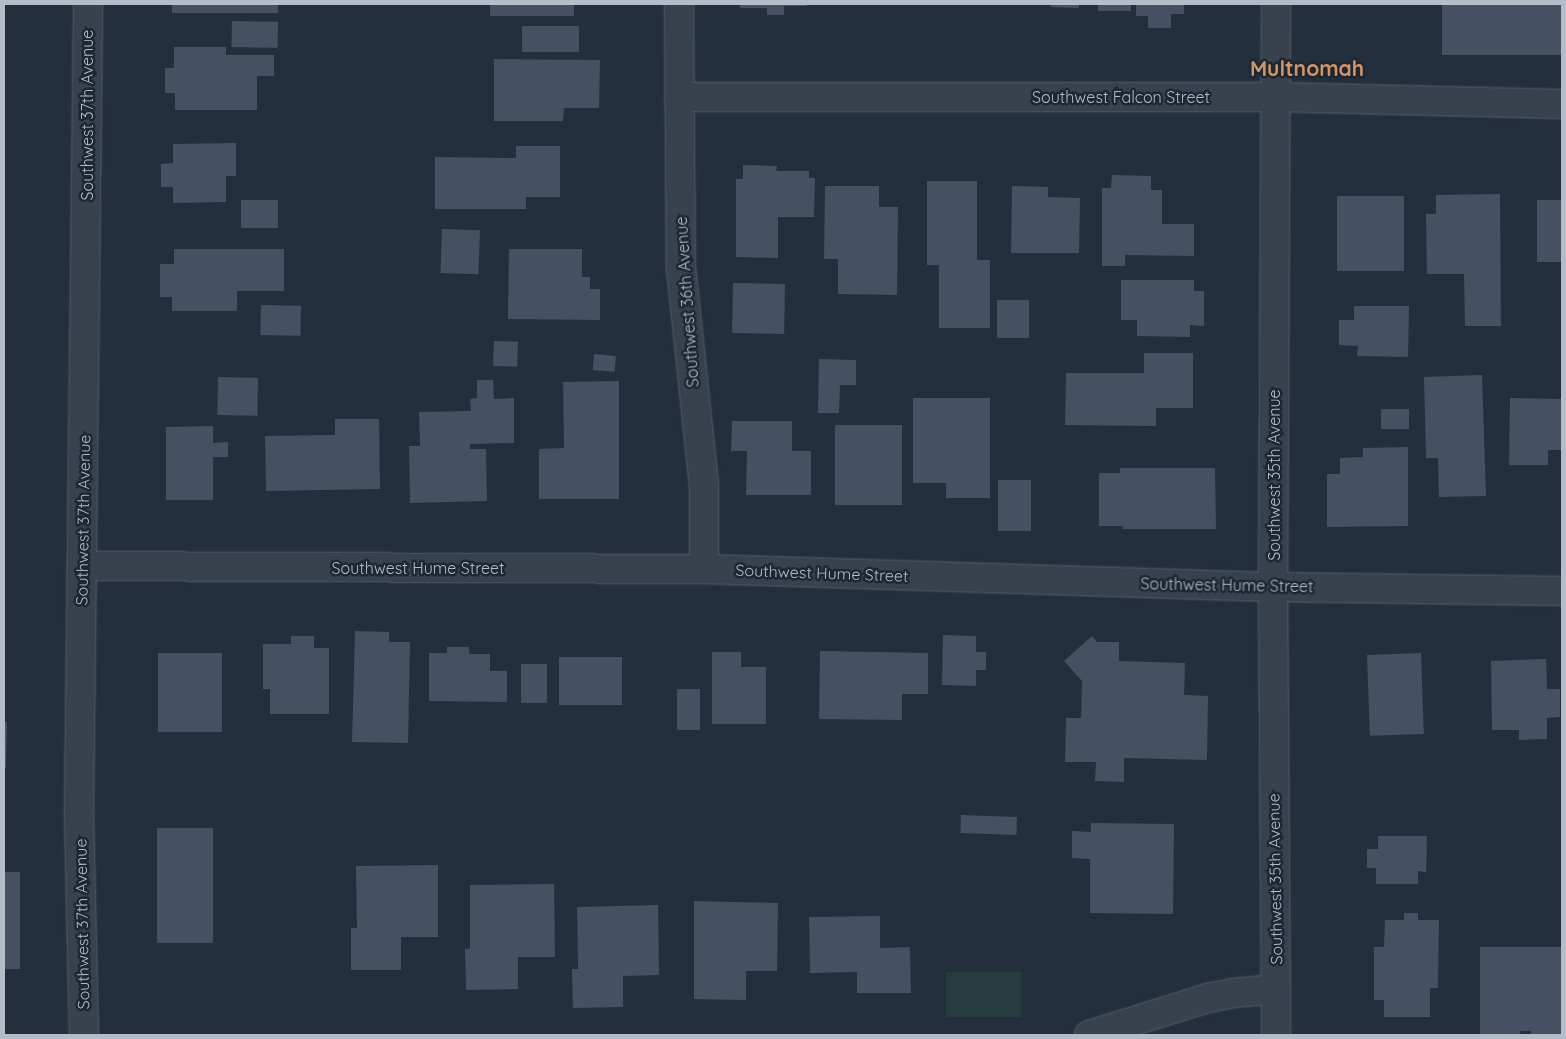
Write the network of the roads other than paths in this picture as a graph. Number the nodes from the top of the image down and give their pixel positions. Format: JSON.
{"nodes":[{"id":1,"x":88,"y":4,"type":"edge"},
{"id":2,"x":679,"y":4,"type":"edge"},
{"id":3,"x":1276,"y":4,"type":"edge"},
{"id":4,"x":679,"y":97,"type":"junction"},
{"id":5,"x":1276,"y":97,"type":"junction"},
{"id":6,"x":1562,"y":104,"type":"edge"},
{"id":7,"x":82,"y":566,"type":"junction"},
{"id":8,"x":704,"y":570,"type":"junction"},
{"id":9,"x":1273,"y":587,"type":"junction"},
{"id":10,"x":1562,"y":591,"type":"edge"},
{"id":11,"x":1276,"y":989,"type":"junction"},
{"id":12,"x":84,"y":1035,"type":"edge"},
{"id":13,"x":1089,"y":1035,"type":"edge"},
{"id":14,"x":1276,"y":1035,"type":"edge"}],
"edges":[{"from":1,"to":7,"type":"street","name":"Southwest 37th Avenue"},
{"from":2,"to":4,"type":"street","name":"Southwest 36th Avenue"},
{"from":3,"to":5,"type":"street","name":"Southwest 35th Avenue"},
{"from":4,"to":5,"type":"street","name":"Southwest Falcon Street"},
{"from":4,"to":8,"type":"street","name":"Southwest 36th Avenue"},
{"from":5,"to":6,"type":"street","name":"Southwest Falcon Street"},
{"from":5,"to":9,"type":"street","name":"Southwest 35th Avenue"},
{"from":7,"to":8,"type":"street","name":"Southwest Hume Street"},
{"from":7,"to":12,"type":"street","name":"Southwest 37th Avenue"},
{"from":8,"to":9,"type":"street","name":"Southwest Hume Street"},
{"from":9,"to":10,"type":"street","name":"Southwest Hume Street"},
{"from":9,"to":11,"type":"street","name":"Southwest 35th Avenue"},
{"from":11,"to":13,"type":"street"},
{"from":11,"to":14,"type":"street","name":"Southwest 35th Avenue"}]}
